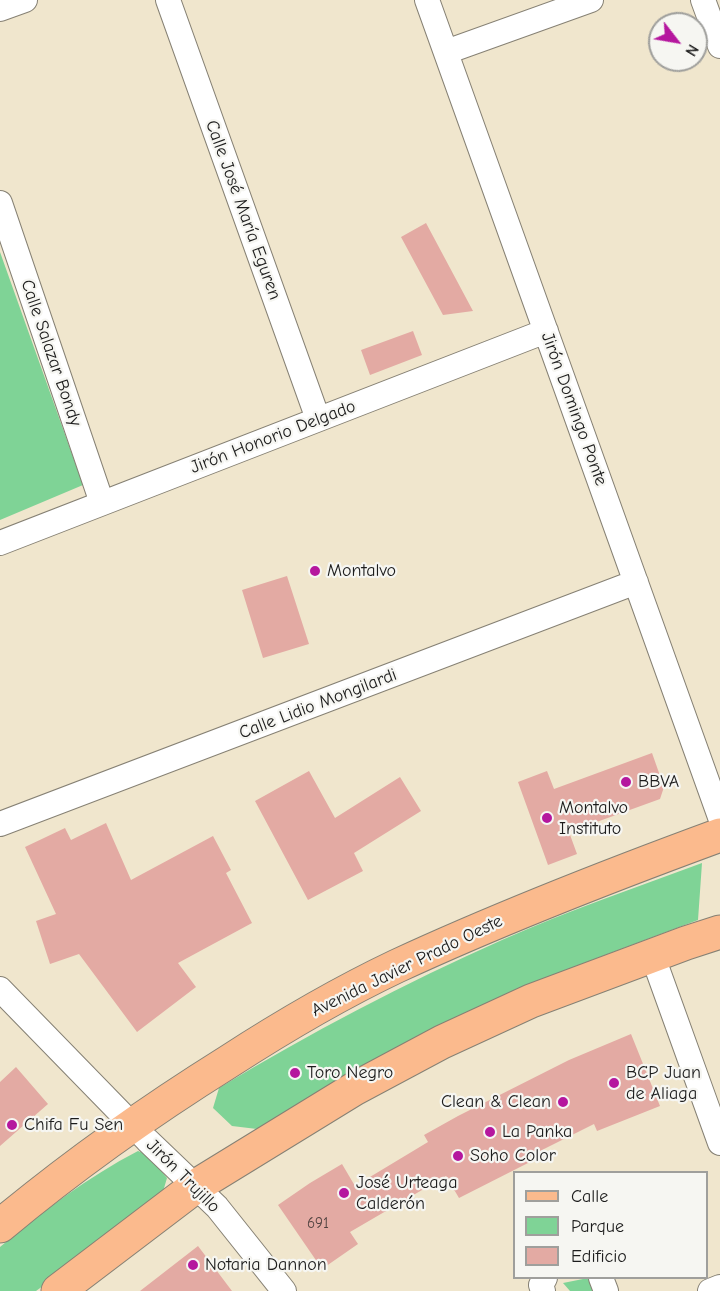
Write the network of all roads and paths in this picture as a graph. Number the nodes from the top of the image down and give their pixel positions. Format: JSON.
{"nodes":[{"id":1,"x":25,"y":0,"type":"edge"},
{"id":2,"x":168,"y":0,"type":"edge"},
{"id":3,"x":428,"y":0,"type":"edge"},
{"id":4,"x":591,"y":0,"type":"edge"},
{"id":5,"x":703,"y":0,"type":"edge"},
{"id":6,"x":0,"y":9,"type":"edge"},
{"id":7,"x":720,"y":46,"type":"edge"},
{"id":8,"x":446,"y":52,"type":"junction"},
{"id":9,"x":0,"y":203,"type":"edge"},
{"id":10,"x":546,"y":331,"type":"junction"},
{"id":11,"x":318,"y":419,"type":"junction"},
{"id":12,"x":102,"y":503,"type":"junction"},
{"id":13,"x":0,"y":543,"type":"edge"},
{"id":14,"x":636,"y":582,"type":"junction"},
{"id":15,"x":720,"y":817,"type":"edge"},
{"id":16,"x":0,"y":824,"type":"edge"},
{"id":17,"x":720,"y":835,"type":"edge"},
{"id":18,"x":720,"y":932,"type":"edge"},
{"id":19,"x":652,"y":957,"type":"junction"},
{"id":20,"x":0,"y":989,"type":"edge"},
{"id":21,"x":131,"y":1124,"type":"junction"},
{"id":22,"x":720,"y":1143,"type":"edge"},
{"id":23,"x":196,"y":1186,"type":"junction"},
{"id":24,"x":0,"y":1226,"type":"edge"},
{"id":25,"x":720,"y":1287,"type":"edge"},
{"id":26,"x":58,"y":1291,"type":"edge"},
{"id":27,"x":284,"y":1291,"type":"edge"},
{"id":28,"x":710,"y":1291,"type":"edge"}],
"edges":[{"from":1,"to":6,"type":"street"},
{"from":2,"to":11,"type":"street","name":"Calle José María Eguren"},
{"from":3,"to":8,"type":"street","name":"Jirón Domingo Ponte"},
{"from":4,"to":8,"type":"street"},
{"from":5,"to":7,"type":"street"},
{"from":8,"to":10,"type":"street","name":"Jirón Domingo Ponte"},
{"from":9,"to":12,"type":"street","name":"Calle Salazar Bondy"},
{"from":10,"to":11,"type":"street","name":"Jirón Honorio Delgado"},
{"from":10,"to":14,"type":"street","name":"Jirón Domingo Ponte"},
{"from":11,"to":12,"type":"street","name":"Jirón Honorio Delgado"},
{"from":12,"to":13,"type":"street","name":"Jirón Honorio Delgado"},
{"from":14,"to":15,"type":"street","name":"Jirón Domingo Ponte"},
{"from":14,"to":16,"type":"street","name":"Calle Lidio Mongilardi"},
{"from":17,"to":21,"type":"main road","name":"Avenida Javier Prado Oeste"},
{"from":18,"to":19,"type":"main road"},
{"from":19,"to":22,"type":"street"},
{"from":19,"to":23,"type":"main road"},
{"from":20,"to":21,"type":"street","name":"Jirón Trujillo"},
{"from":21,"to":23,"type":"street","name":"Jirón Trujillo"},
{"from":21,"to":24,"type":"main road","name":"Avenida Javier Prado Oeste"},
{"from":23,"to":26,"type":"main road"},
{"from":23,"to":27,"type":"street","name":"Jirón Trujillo"},
{"from":25,"to":28,"type":"street"}]}
